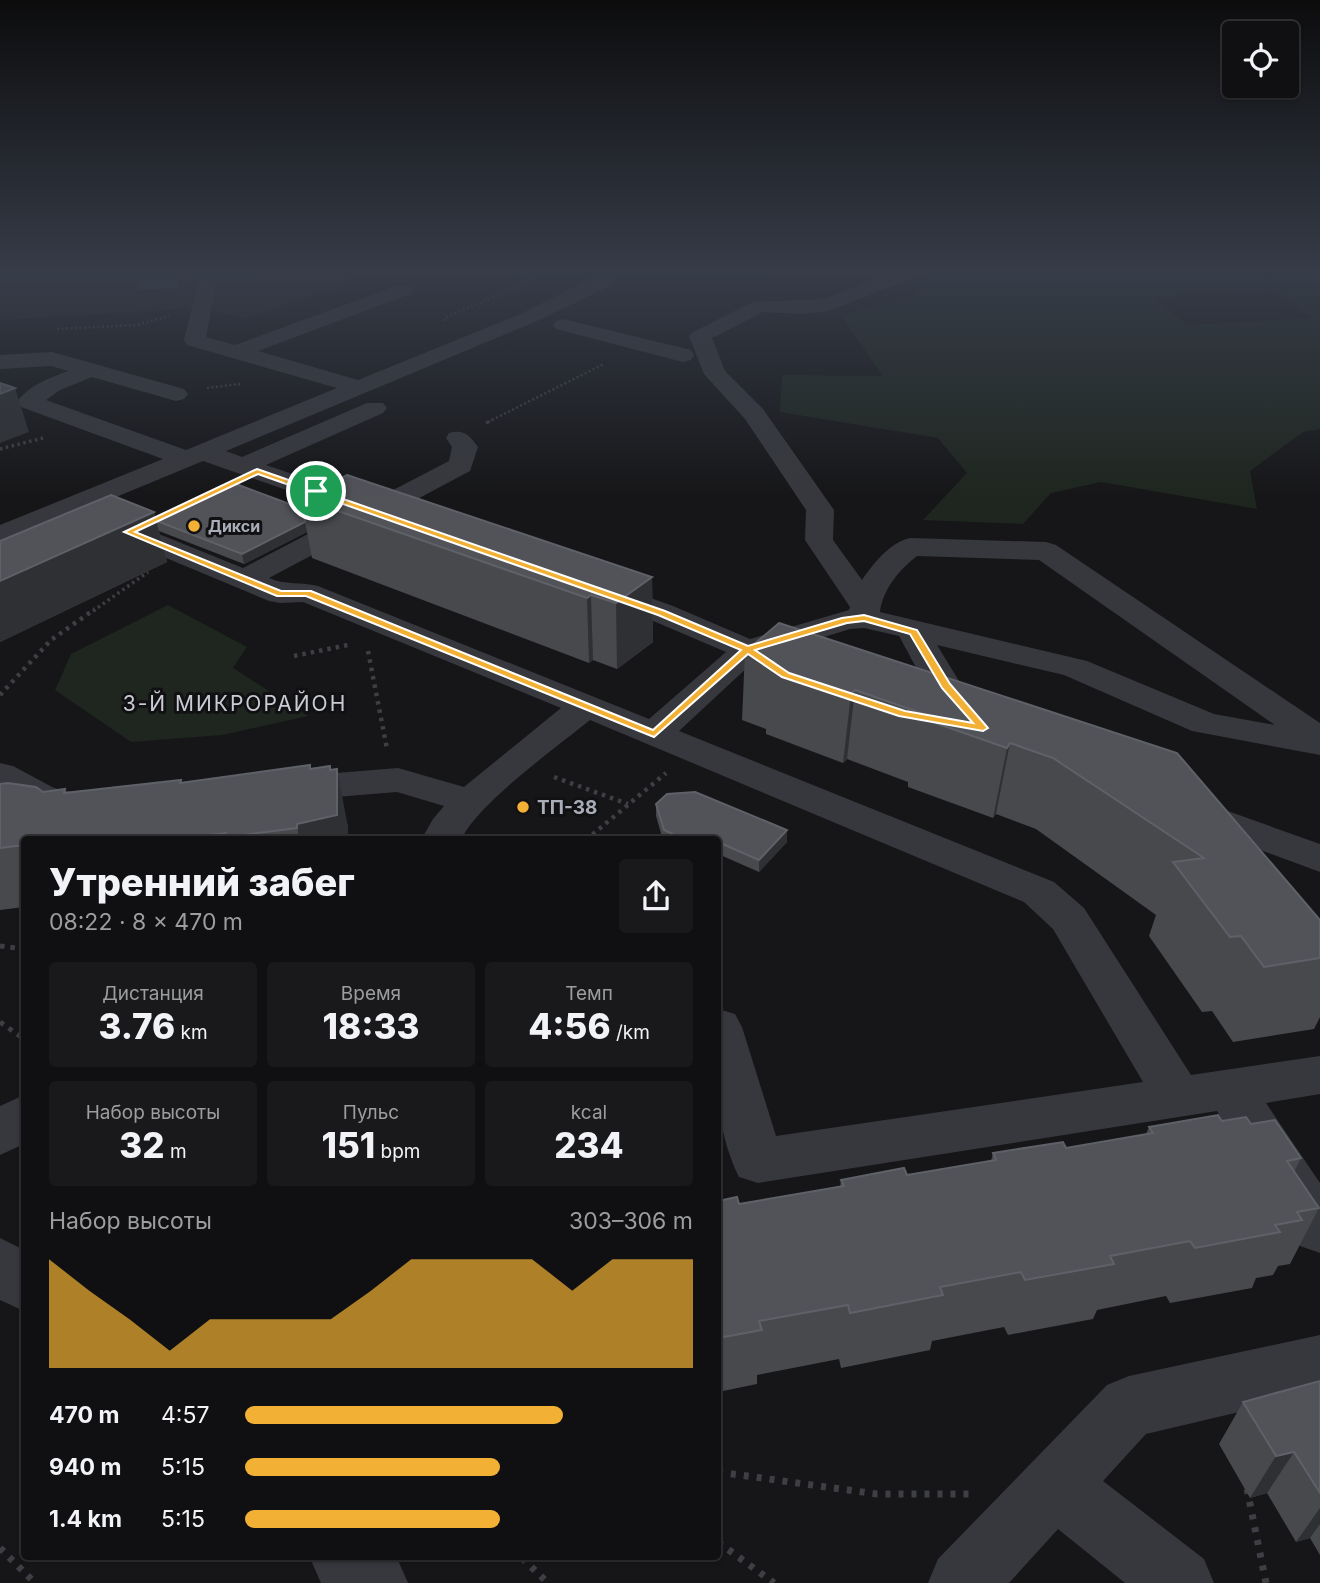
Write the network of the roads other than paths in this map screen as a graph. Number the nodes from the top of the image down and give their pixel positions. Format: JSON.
{"nodes":[{"id":1,"x":225,"y":349,"type":"edge"},
{"id":2,"x":244,"y":349,"type":"edge"},
{"id":3,"x":452,"y":349,"type":"edge"},
{"id":4,"x":501,"y":349,"type":"edge"},
{"id":5,"x":658,"y":349,"type":"edge"},
{"id":6,"x":705,"y":349,"type":"edge"},
{"id":7,"x":236,"y":352,"type":"junction"},
{"id":8,"x":683,"y":355,"type":"dead end"},
{"id":9,"x":0,"y":362,"type":"edge"},
{"id":10,"x":477,"y":363,"type":"dead end"},
{"id":11,"x":90,"y":370,"type":"junction"},
{"id":12,"x":359,"y":387,"type":"junction"},
{"id":13,"x":390,"y":401,"type":"dead end"},
{"id":14,"x":93,"y":425,"type":"junction"},
{"id":15,"x":458,"y":438,"type":"road end"},
{"id":16,"x":192,"y":455,"type":"junction"},
{"id":17,"x":249,"y":468,"type":"junction"},
{"id":18,"x":67,"y":507,"type":"junction"},
{"id":19,"x":375,"y":512,"type":"junction"},
{"id":20,"x":414,"y":525,"type":"edge"},
{"id":21,"x":120,"y":528,"type":"junction"},
{"id":22,"x":0,"y":535,"type":"edge"},
{"id":23,"x":75,"y":542,"type":"edge"},
{"id":24,"x":245,"y":579,"type":"junction"},
{"id":25,"x":570,"y":581,"type":"edge"},
{"id":26,"x":864,"y":612,"type":"junction"},
{"id":27,"x":913,"y":632,"type":"junction"},
{"id":28,"x":748,"y":650,"type":"junction"},
{"id":29,"x":825,"y":688,"type":"edge"},
{"id":30,"x":586,"y":706,"type":"junction"},
{"id":31,"x":929,"y":719,"type":"edge"},
{"id":32,"x":654,"y":734,"type":"junction"},
{"id":33,"x":1320,"y":742,"type":"edge"},
{"id":34,"x":0,"y":774,"type":"edge"},
{"id":35,"x":259,"y":791,"type":"edge"},
{"id":36,"x":471,"y":801,"type":"junction"},
{"id":37,"x":1168,"y":801,"type":"edge"},
{"id":38,"x":106,"y":804,"type":"edge"},
{"id":39,"x":442,"y":836,"type":"edge"},
{"id":40,"x":1320,"y":859,"type":"edge"},
{"id":41,"x":721,"y":1037,"type":"edge"},
{"id":42,"x":1320,"y":1075,"type":"edge"},
{"id":43,"x":1230,"y":1090,"type":"junction"},
{"id":44,"x":1179,"y":1098,"type":"junction"},
{"id":45,"x":21,"y":1118,"type":"edge"},
{"id":46,"x":0,"y":1134,"type":"edge"},
{"id":47,"x":1320,"y":1229,"type":"edge"},
{"id":48,"x":0,"y":1264,"type":"edge"},
{"id":49,"x":21,"y":1282,"type":"edge"},
{"id":50,"x":1320,"y":1364,"type":"edge"},
{"id":51,"x":1055,"y":1485,"type":"junction"},
{"id":52,"x":346,"y":1560,"type":"edge"},
{"id":53,"x":374,"y":1583,"type":"edge"},
{"id":54,"x":962,"y":1583,"type":"edge"},
{"id":55,"x":1180,"y":1583,"type":"edge"}],
"edges":[{"from":1,"to":7,"type":"street"},
{"from":2,"to":7,"type":"street"},
{"from":3,"to":12,"type":"street"},
{"from":4,"to":10,"type":"street"},
{"from":5,"to":8,"type":"street"},
{"from":6,"to":26,"type":"street"},
{"from":7,"to":12,"type":"street"},
{"from":9,"to":11,"type":"street"},
{"from":11,"to":14,"type":"street"},
{"from":11,"to":14,"type":"street"},
{"from":12,"to":16,"type":"street"},
{"from":13,"to":17,"type":"street"},
{"from":14,"to":16,"type":"street"},
{"from":15,"to":19,"type":"street"},
{"from":16,"to":17,"type":"street"},
{"from":16,"to":18,"type":"street"},
{"from":17,"to":19,"type":"street"},
{"from":18,"to":21,"type":"street"},
{"from":18,"to":22,"type":"street"},
{"from":19,"to":20,"type":"street"},
{"from":19,"to":24,"type":"street"},
{"from":21,"to":23,"type":"street"},
{"from":21,"to":24,"type":"street"},
{"from":24,"to":30,"type":"street"},
{"from":25,"to":28,"type":"street"},
{"from":26,"to":27,"type":"street"},
{"from":26,"to":28,"type":"street"},
{"from":26,"to":33,"type":"street"},
{"from":27,"to":31,"type":"street"},
{"from":27,"to":33,"type":"street"},
{"from":28,"to":29,"type":"street"},
{"from":28,"to":32,"type":"street"},
{"from":30,"to":32,"type":"street"},
{"from":30,"to":36,"type":"street"},
{"from":32,"to":44,"type":"street"},
{"from":34,"to":38,"type":"street"},
{"from":35,"to":36,"type":"street"},
{"from":36,"to":39,"type":"street"},
{"from":37,"to":40,"type":"street"},
{"from":41,"to":44,"type":"street"},
{"from":42,"to":43,"type":"street"},
{"from":43,"to":44,"type":"street"},
{"from":43,"to":47,"type":"street"},
{"from":45,"to":46,"type":"street"},
{"from":48,"to":49,"type":"street"},
{"from":50,"to":51,"type":"street"},
{"from":51,"to":54,"type":"street"},
{"from":51,"to":55,"type":"street"},
{"from":52,"to":53,"type":"street"}]}
